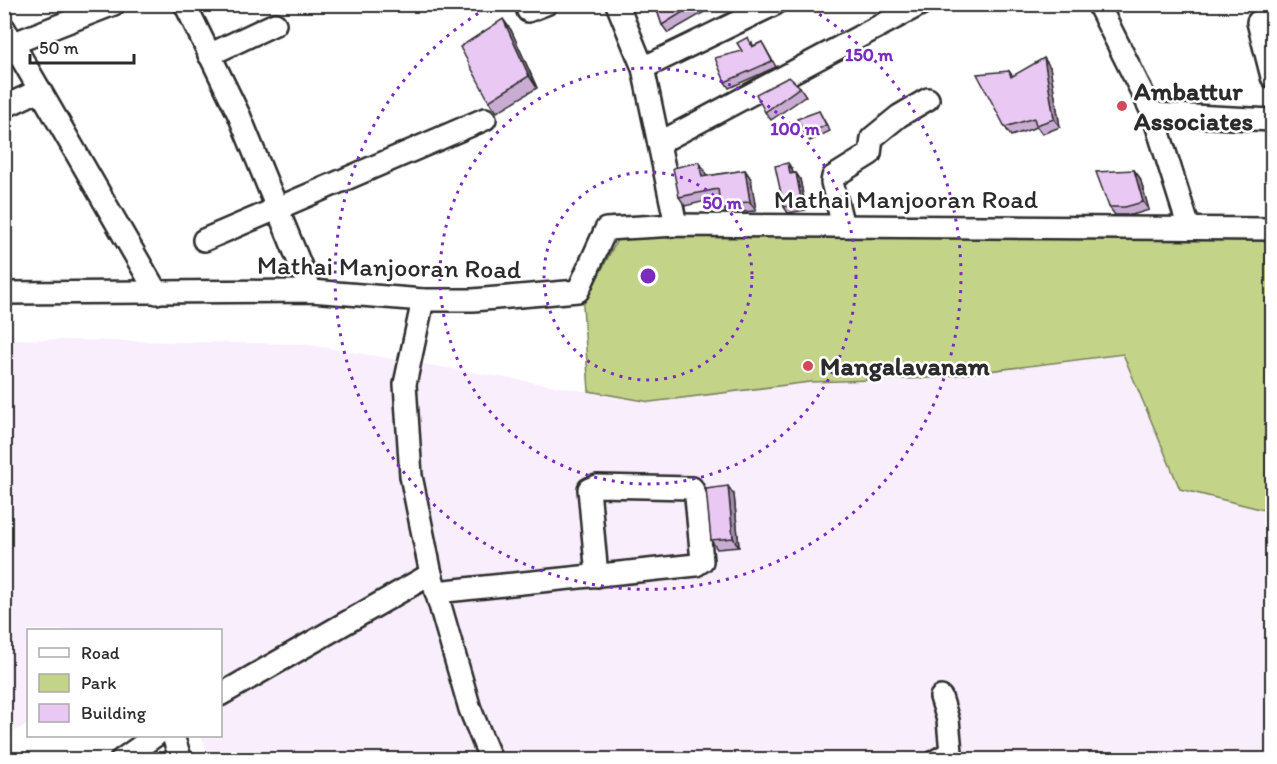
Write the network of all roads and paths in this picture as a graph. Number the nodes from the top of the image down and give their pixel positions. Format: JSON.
{"nodes":[{"id":1,"x":114,"y":4,"type":"edge"},
{"id":2,"x":184,"y":4,"type":"edge"},
{"id":3,"x":617,"y":4,"type":"edge"},
{"id":4,"x":775,"y":4,"type":"edge"},
{"id":5,"x":921,"y":4,"type":"edge"},
{"id":6,"x":1098,"y":4,"type":"edge"},
{"id":7,"x":1258,"y":22,"type":"dead end"},
{"id":8,"x":275,"y":24,"type":"dead end"},
{"id":9,"x":9,"y":36,"type":"edge"},
{"id":10,"x":209,"y":55,"type":"junction"},
{"id":11,"x":643,"y":68,"type":"junction"},
{"id":12,"x":1272,"y":77,"type":"edge"},
{"id":13,"x":40,"y":90,"type":"junction"},
{"id":14,"x":928,"y":99,"type":"dead end"},
{"id":15,"x":4,"y":107,"type":"edge"},
{"id":16,"x":1152,"y":114,"type":"junction"},
{"id":17,"x":485,"y":119,"type":"dead end"},
{"id":18,"x":1272,"y":120,"type":"edge"},
{"id":19,"x":659,"y":143,"type":"junction"},
{"id":20,"x":277,"y":207,"type":"junction"},
{"id":21,"x":676,"y":225,"type":"junction"},
{"id":22,"x":843,"y":226,"type":"junction"},
{"id":23,"x":1188,"y":228,"type":"junction"},
{"id":24,"x":1272,"y":229,"type":"edge"},
{"id":25,"x":204,"y":240,"type":"dead end"},
{"id":26,"x":311,"y":291,"type":"junction"},
{"id":27,"x":4,"y":293,"type":"edge"},
{"id":28,"x":157,"y":293,"type":"junction"},
{"id":29,"x":423,"y":300,"type":"junction"},
{"id":30,"x":597,"y":576,"type":"junction"},
{"id":31,"x":433,"y":583,"type":"junction"},
{"id":32,"x":222,"y":694,"type":"edge"},
{"id":33,"x":941,"y":697,"type":"dead end"},
{"id":34,"x":152,"y":737,"type":"edge"},
{"id":35,"x":174,"y":737,"type":"edge"},
{"id":36,"x":946,"y":757,"type":"edge"},
{"id":37,"x":121,"y":759,"type":"edge"},
{"id":38,"x":181,"y":759,"type":"edge"},
{"id":39,"x":491,"y":759,"type":"edge"}],
"edges":[{"from":1,"to":9,"type":"street"},
{"from":2,"to":10,"type":"street"},
{"from":3,"to":11,"type":"street"},
{"from":4,"to":11,"type":"street"},
{"from":5,"to":19,"type":"street"},
{"from":6,"to":16,"type":"street"},
{"from":7,"to":12,"type":"street"},
{"from":8,"to":10,"type":"street"},
{"from":9,"to":13,"type":"street"},
{"from":10,"to":20,"type":"street"},
{"from":11,"to":19,"type":"street"},
{"from":13,"to":15,"type":"street"},
{"from":13,"to":28,"type":"street"},
{"from":14,"to":22,"type":"street"},
{"from":16,"to":18,"type":"street"},
{"from":16,"to":23,"type":"street"},
{"from":17,"to":20,"type":"street"},
{"from":19,"to":21,"type":"street"},
{"from":20,"to":25,"type":"street"},
{"from":20,"to":26,"type":"street"},
{"from":21,"to":22,"type":"street","name":"Mathai Manjooran Road"},
{"from":21,"to":29,"type":"street","name":"Mathai Manjooran Road"},
{"from":22,"to":23,"type":"street","name":"Mathai Manjooran Road"},
{"from":23,"to":24,"type":"street","name":"Mathai Manjooran Road"},
{"from":26,"to":28,"type":"street","name":"Mathai Manjooran Road"},
{"from":26,"to":29,"type":"street","name":"Mathai Manjooran Road"},
{"from":27,"to":28,"type":"street","name":"Mathai Manjooran Road"},
{"from":29,"to":31,"type":"street"},
{"from":30,"to":30,"type":"street"},
{"from":30,"to":31,"type":"street"},
{"from":31,"to":32,"type":"street"},
{"from":31,"to":39,"type":"street"},
{"from":33,"to":36,"type":"street"},
{"from":34,"to":37,"type":"street"},
{"from":35,"to":38,"type":"street"}]}
